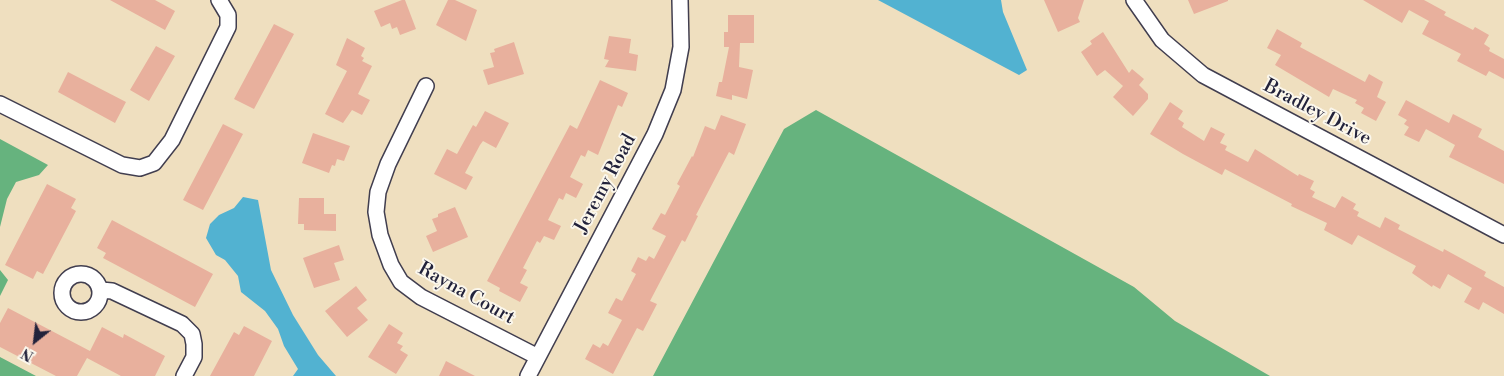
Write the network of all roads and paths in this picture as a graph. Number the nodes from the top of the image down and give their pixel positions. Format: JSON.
{"nodes":[{"id":1,"x":219,"y":0,"type":"edge"},
{"id":2,"x":680,"y":0,"type":"edge"},
{"id":3,"x":1134,"y":0,"type":"edge"},
{"id":4,"x":426,"y":86,"type":"dead end"},
{"id":5,"x":0,"y":104,"type":"edge"},
{"id":6,"x":1504,"y":235,"type":"edge"},
{"id":7,"x":101,"y":290,"type":"dead end"},
{"id":8,"x":538,"y":357,"type":"junction"},
{"id":9,"x":184,"y":376,"type":"edge"},
{"id":10,"x":528,"y":376,"type":"edge"}],
"edges":[{"from":1,"to":5,"type":"street"},
{"from":2,"to":8,"type":"street","name":"Jeremy Road"},
{"from":3,"to":6,"type":"street","name":"Bradley Drive"},
{"from":4,"to":8,"type":"street","name":"Rayna Court"},
{"from":7,"to":9,"type":"street"},
{"from":8,"to":10,"type":"street","name":"Jeremy Road"}]}
